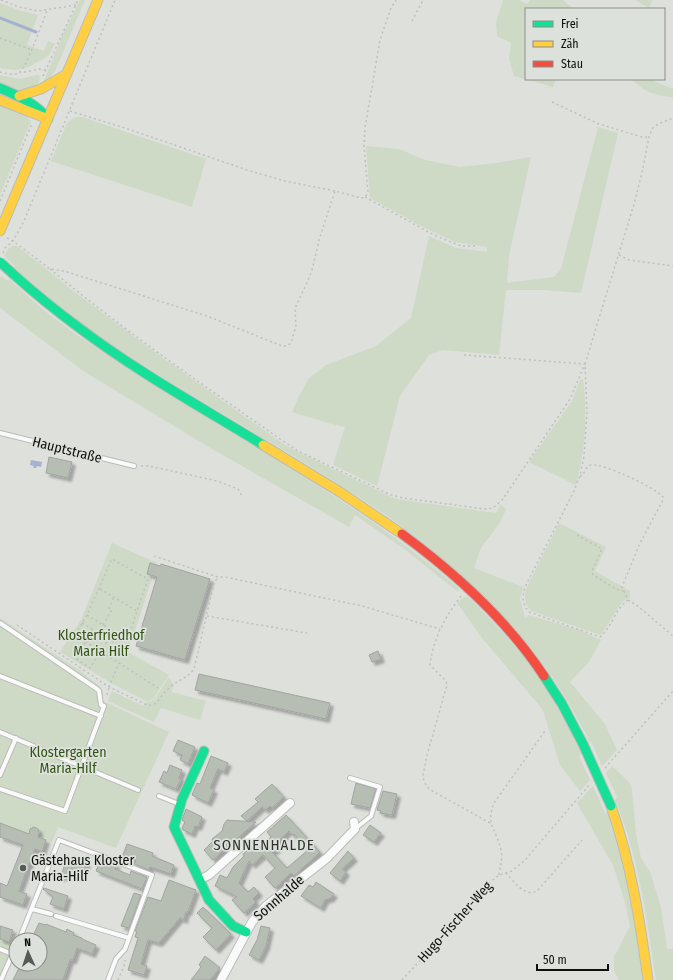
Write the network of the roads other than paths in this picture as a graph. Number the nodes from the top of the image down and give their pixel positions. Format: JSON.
{"nodes":[{"id":1,"x":98,"y":0,"type":"edge"},
{"id":2,"x":67,"y":74,"type":"junction"},
{"id":3,"x":0,"y":88,"type":"edge"},
{"id":4,"x":19,"y":96,"type":"junction"},
{"id":5,"x":0,"y":100,"type":"edge"},
{"id":6,"x":48,"y":119,"type":"junction"},
{"id":7,"x":0,"y":231,"type":"edge"},
{"id":8,"x":1,"y":258,"type":"edge"},
{"id":9,"x":0,"y":433,"type":"edge"},
{"id":10,"x":134,"y":466,"type":"road end"},
{"id":11,"x":0,"y":623,"type":"edge"},
{"id":12,"x":0,"y":676,"type":"edge"},
{"id":13,"x":101,"y":716,"type":"junction"},
{"id":14,"x":0,"y":732,"type":"edge"},
{"id":15,"x":16,"y":738,"type":"junction"},
{"id":16,"x":204,"y":751,"type":"dead end"},
{"id":17,"x":82,"y":766,"type":"junction"},
{"id":18,"x":0,"y":775,"type":"edge"},
{"id":19,"x":350,"y":778,"type":"dead end"},
{"id":20,"x":0,"y":789,"type":"edge"},
{"id":21,"x":138,"y":790,"type":"dead end"},
{"id":22,"x":159,"y":796,"type":"dead end"},
{"id":23,"x":290,"y":803,"type":"dead end"},
{"id":24,"x":180,"y":805,"type":"junction"},
{"id":25,"x":354,"y":826,"type":"joint"},
{"id":26,"x":199,"y":880,"type":"junction"},
{"id":27,"x":32,"y":909,"type":"junction"},
{"id":28,"x":51,"y":914,"type":"dead end"},
{"id":29,"x":56,"y":916,"type":"dead end"},
{"id":30,"x":22,"y":932,"type":"edge"},
{"id":31,"x":246,"y":932,"type":"junction"},
{"id":32,"x":129,"y":938,"type":"junction"},
{"id":33,"x":8,"y":963,"type":"edge"},
{"id":34,"x":1,"y":980,"type":"edge"},
{"id":35,"x":108,"y":980,"type":"edge"},
{"id":36,"x":221,"y":980,"type":"edge"},
{"id":37,"x":648,"y":980,"type":"edge"}],
"edges":[{"from":1,"to":2,"type":"main road"},
{"from":2,"to":4,"type":"main road"},
{"from":2,"to":6,"type":"main road"},
{"from":3,"to":4,"type":"main road"},
{"from":4,"to":6,"type":"main road"},
{"from":5,"to":6,"type":"main road"},
{"from":6,"to":7,"type":"main road"},
{"from":8,"to":37,"type":"main road","bridge":true},
{"from":9,"to":10,"type":"lane","name":"Hauptstraße"},
{"from":11,"to":13,"type":"lane"},
{"from":12,"to":13,"type":"lane"},
{"from":13,"to":17,"type":"lane"},
{"from":14,"to":15,"type":"lane"},
{"from":15,"to":17,"type":"lane"},
{"from":15,"to":18,"type":"lane"},
{"from":16,"to":24,"type":"main road"},
{"from":17,"to":20,"type":"lane"},
{"from":17,"to":21,"type":"lane"},
{"from":19,"to":25,"type":"lane","name":"Sonnhalde"},
{"from":22,"to":24,"type":"lane"},
{"from":23,"to":26,"type":"street"},
{"from":24,"to":26,"type":"main road"},
{"from":25,"to":31,"type":"street","name":"Sonnhalde"},
{"from":26,"to":31,"type":"main road"},
{"from":27,"to":28,"type":"lane"},
{"from":27,"to":30,"type":"lane"},
{"from":27,"to":32,"type":"lane"},
{"from":29,"to":32,"type":"lane"},
{"from":31,"to":36,"type":"street","name":"Sonnhalde"},
{"from":32,"to":35,"type":"lane"},
{"from":33,"to":34,"type":"lane"}]}
